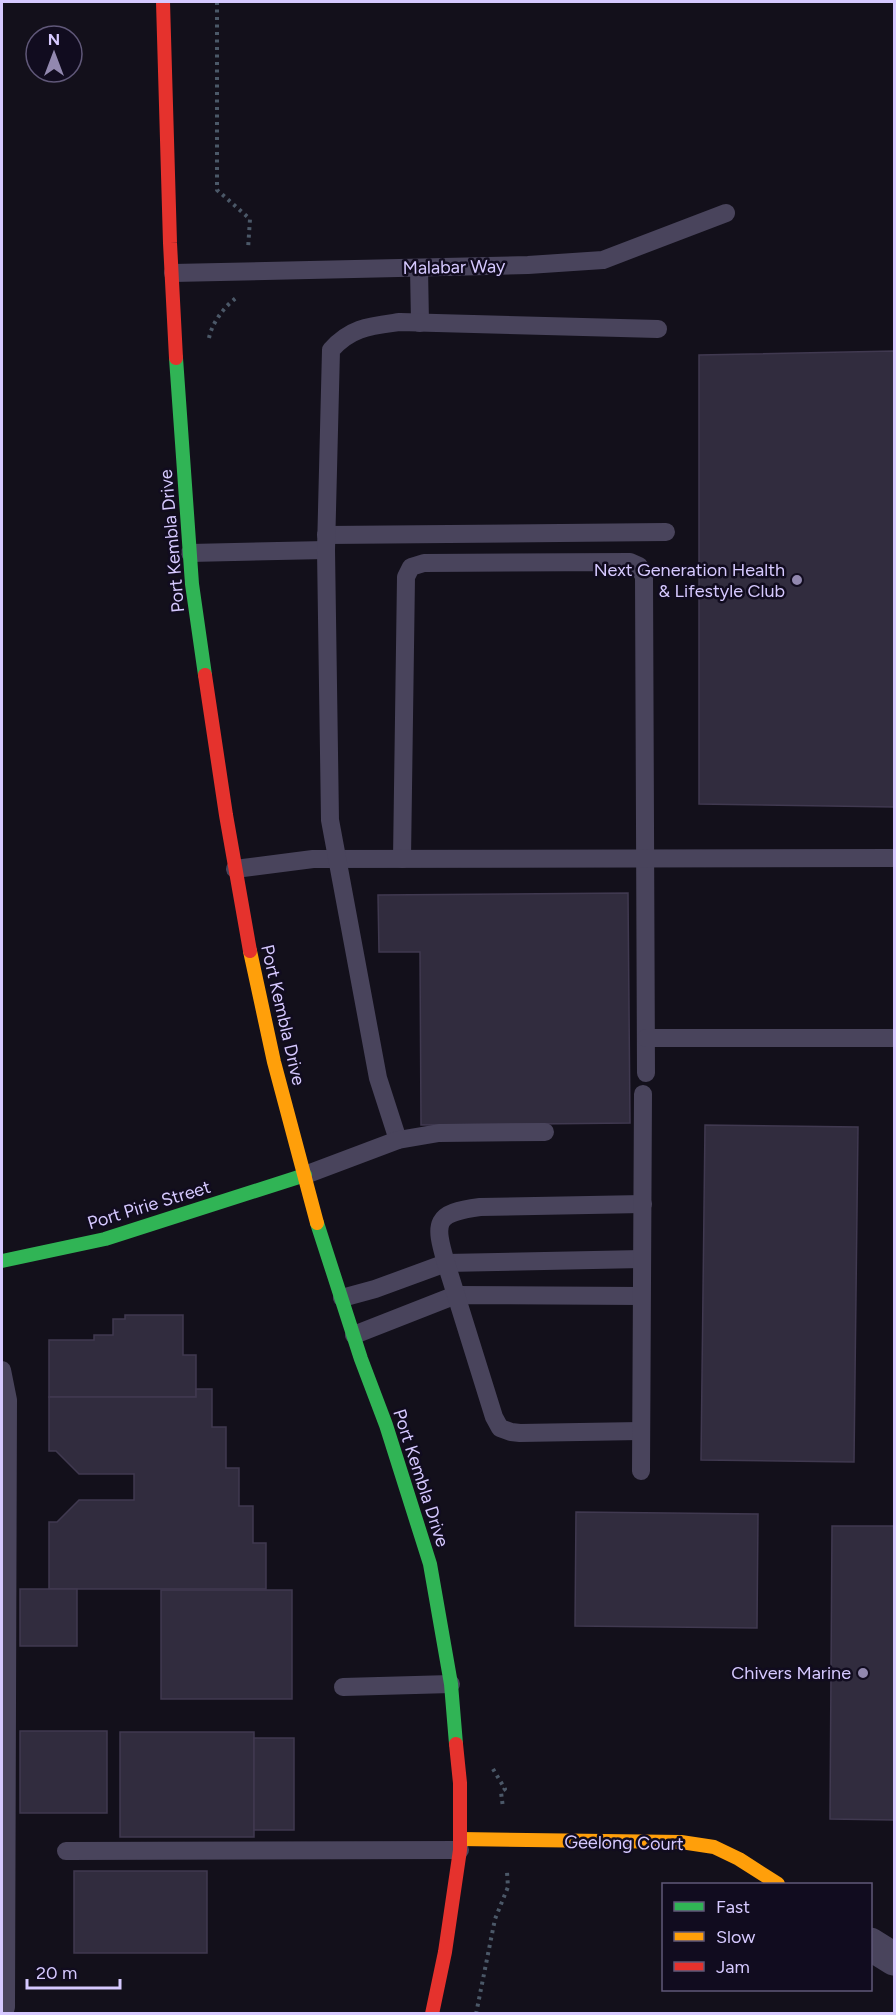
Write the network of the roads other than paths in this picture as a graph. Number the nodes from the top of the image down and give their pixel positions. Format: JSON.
{"nodes":[{"id":1,"x":163,"y":2,"type":"edge"},
{"id":2,"x":726,"y":213,"type":"dead end"},
{"id":3,"x":419,"y":268,"type":"junction"},
{"id":4,"x":173,"y":273,"type":"junction"},
{"id":5,"x":420,"y":322,"type":"junction"},
{"id":6,"x":658,"y":329,"type":"dead end"},
{"id":7,"x":666,"y":532,"type":"dead end"},
{"id":8,"x":326,"y":543,"type":"junction"},
{"id":9,"x":190,"y":553,"type":"junction"},
{"id":10,"x":646,"y":858,"type":"junction"},
{"id":11,"x":894,"y":858,"type":"edge"},
{"id":12,"x":337,"y":859,"type":"junction"},
{"id":13,"x":402,"y":859,"type":"junction"},
{"id":14,"x":235,"y":869,"type":"junction"},
{"id":15,"x":646,"y":1038,"type":"junction"},
{"id":16,"x":894,"y":1038,"type":"edge"},
{"id":17,"x":646,"y":1072,"type":"dead end"},
{"id":18,"x":643,"y":1094,"type":"dead end"},
{"id":19,"x":545,"y":1132,"type":"dead end"},
{"id":20,"x":398,"y":1140,"type":"junction"},
{"id":21,"x":305,"y":1175,"type":"junction"},
{"id":22,"x":643,"y":1204,"type":"junction"},
{"id":23,"x":642,"y":1259,"type":"junction"},
{"id":24,"x":2,"y":1261,"type":"edge"},
{"id":25,"x":446,"y":1263,"type":"junction"},
{"id":26,"x":456,"y":1294,"type":"junction"},
{"id":27,"x":641,"y":1296,"type":"junction"},
{"id":28,"x":342,"y":1298,"type":"junction"},
{"id":29,"x":354,"y":1335,"type":"junction"},
{"id":30,"x":2,"y":1370,"type":"edge"},
{"id":31,"x":640,"y":1431,"type":"junction"},
{"id":32,"x":641,"y":1470,"type":"dead end"},
{"id":33,"x":451,"y":1684,"type":"junction"},
{"id":34,"x":343,"y":1687,"type":"dead end"},
{"id":35,"x":460,"y":1844,"type":"junction"},
{"id":36,"x":66,"y":1851,"type":"dead end"},
{"id":37,"x":776,"y":1883,"type":"edge"},
{"id":38,"x":872,"y":1945,"type":"edge"},
{"id":39,"x":894,"y":1959,"type":"edge"},
{"id":40,"x":4,"y":2013,"type":"edge"},
{"id":41,"x":432,"y":2013,"type":"edge"}],
"edges":[{"from":1,"to":4,"type":"street","name":"Port Kembla Drive"},
{"from":2,"to":3,"type":"lane","name":"Malabar Way"},
{"from":3,"to":4,"type":"lane","name":"Malabar Way"},
{"from":3,"to":5,"type":"lane"},
{"from":4,"to":9,"type":"street","name":"Port Kembla Drive"},
{"from":5,"to":6,"type":"lane"},
{"from":5,"to":8,"type":"lane"},
{"from":7,"to":8,"type":"lane"},
{"from":8,"to":9,"type":"lane"},
{"from":8,"to":12,"type":"lane"},
{"from":9,"to":14,"type":"street","name":"Port Kembla Drive"},
{"from":10,"to":11,"type":"lane"},
{"from":10,"to":13,"type":"lane"},
{"from":10,"to":13,"type":"lane"},
{"from":10,"to":15,"type":"lane"},
{"from":12,"to":13,"type":"lane"},
{"from":12,"to":14,"type":"lane"},
{"from":12,"to":20,"type":"lane"},
{"from":14,"to":21,"type":"street","name":"Port Kembla Drive"},
{"from":15,"to":16,"type":"lane"},
{"from":15,"to":17,"type":"lane"},
{"from":18,"to":22,"type":"lane"},
{"from":19,"to":20,"type":"lane"},
{"from":20,"to":21,"type":"lane"},
{"from":21,"to":24,"type":"street","name":"Port Pirie Street"},
{"from":21,"to":28,"type":"street","name":"Port Kembla Drive"},
{"from":22,"to":23,"type":"lane"},
{"from":22,"to":25,"type":"lane"},
{"from":23,"to":25,"type":"lane"},
{"from":23,"to":27,"type":"lane"},
{"from":25,"to":26,"type":"lane"},
{"from":25,"to":28,"type":"lane"},
{"from":26,"to":27,"type":"lane"},
{"from":26,"to":29,"type":"lane"},
{"from":26,"to":31,"type":"lane"},
{"from":27,"to":31,"type":"lane"},
{"from":28,"to":29,"type":"street","name":"Port Kembla Drive"},
{"from":29,"to":33,"type":"street","name":"Port Kembla Drive"},
{"from":30,"to":40,"type":"lane"},
{"from":31,"to":32,"type":"lane"},
{"from":33,"to":34,"type":"lane"},
{"from":33,"to":35,"type":"street","name":"Port Kembla Drive"},
{"from":35,"to":36,"type":"lane"},
{"from":35,"to":37,"type":"street","name":"Geelong Court"},
{"from":35,"to":41,"type":"street","name":"Port Kembla Drive"},
{"from":38,"to":39,"type":"street"}]}
